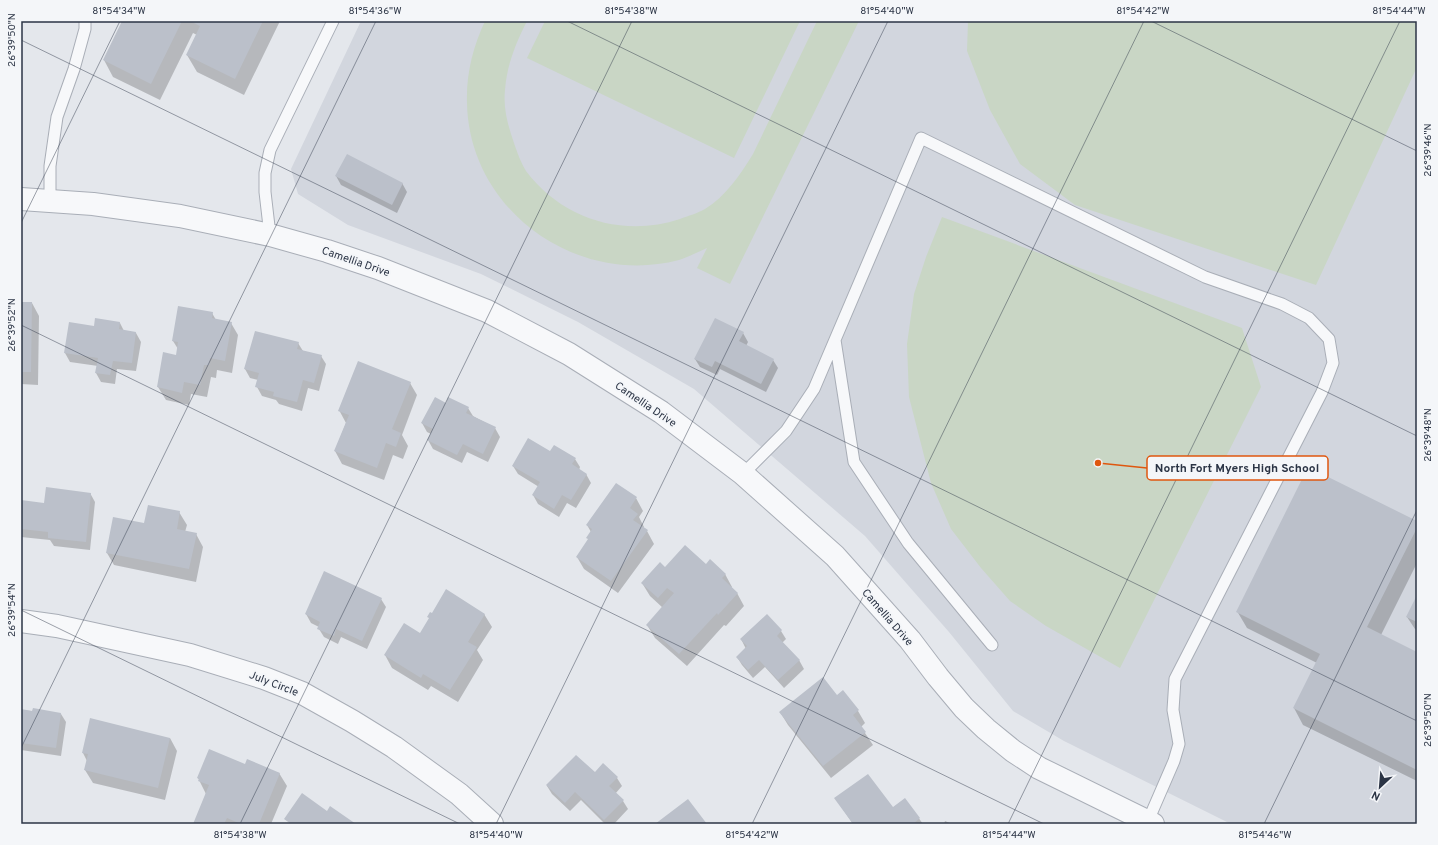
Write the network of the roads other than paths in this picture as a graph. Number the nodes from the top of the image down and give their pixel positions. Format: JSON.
{"nodes":[{"id":1,"x":85,"y":21,"type":"edge"},
{"id":2,"x":333,"y":21,"type":"edge"},
{"id":3,"x":21,"y":199,"type":"edge"},
{"id":4,"x":50,"y":201,"type":"junction"},
{"id":5,"x":270,"y":236,"type":"junction"},
{"id":6,"x":835,"y":340,"type":"junction"},
{"id":7,"x":743,"y":474,"type":"junction"},
{"id":8,"x":21,"y":621,"type":"edge"},
{"id":9,"x":992,"y":646,"type":"dead end"},
{"id":10,"x":1150,"y":823,"type":"edge"},
{"id":11,"x":492,"y":824,"type":"edge"}],
"edges":[{"from":1,"to":4,"type":"lane"},
{"from":2,"to":5,"type":"lane"},
{"from":3,"to":4,"type":"street","name":"Camellia Drive"},
{"from":4,"to":5,"type":"street","name":"Camellia Drive"},
{"from":5,"to":7,"type":"street","name":"Camellia Drive"},
{"from":6,"to":7,"type":"lane"},
{"from":6,"to":9,"type":"lane"},
{"from":6,"to":10,"type":"lane"},
{"from":7,"to":10,"type":"street","name":"Camellia Drive"},
{"from":8,"to":11,"type":"street","name":"July Circle"}]}
